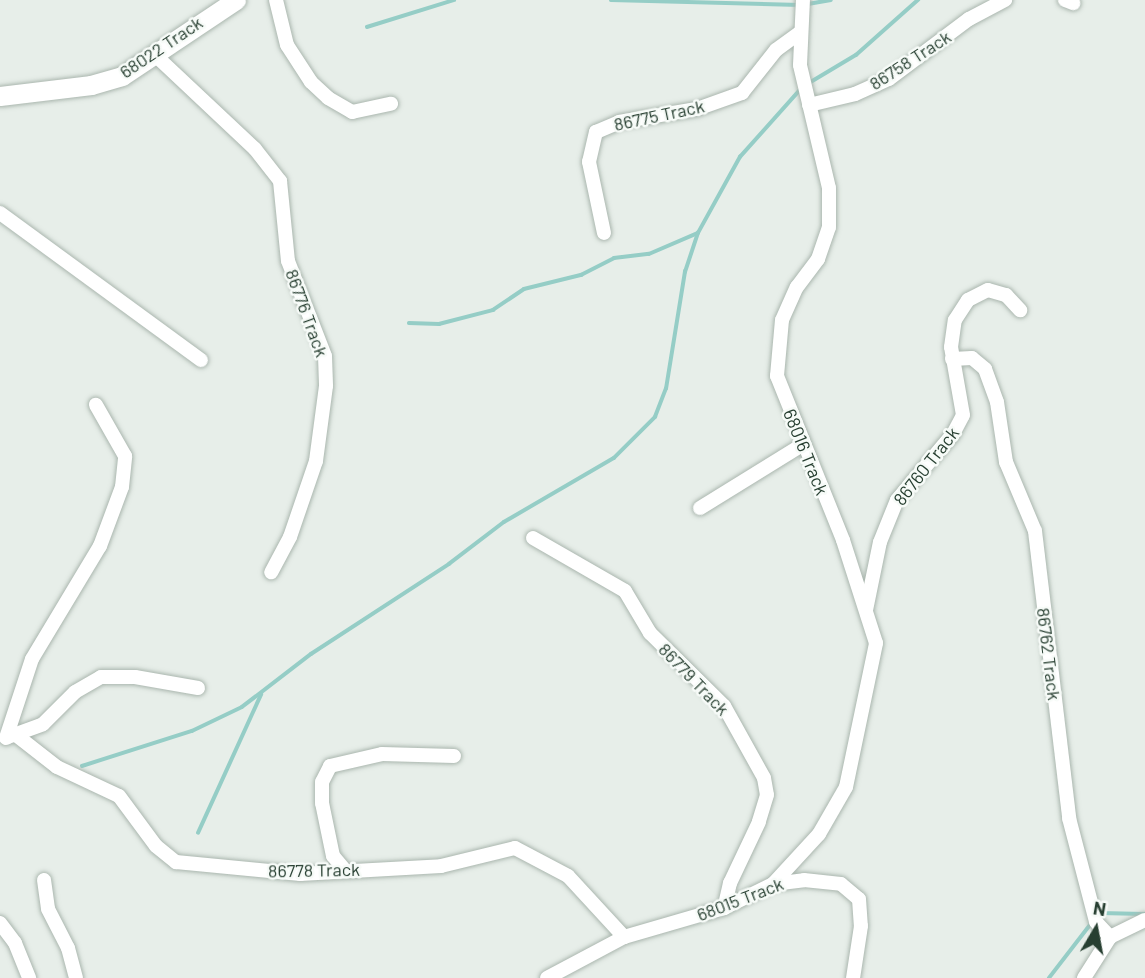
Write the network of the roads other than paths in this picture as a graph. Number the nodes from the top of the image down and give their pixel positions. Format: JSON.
{"nodes":[{"id":1,"x":236,"y":0,"type":"edge"},
{"id":2,"x":276,"y":0,"type":"edge"},
{"id":3,"x":803,"y":0,"type":"edge"},
{"id":4,"x":1005,"y":0,"type":"edge"},
{"id":5,"x":799,"y":33,"type":"junction"},
{"id":6,"x":155,"y":55,"type":"junction"},
{"id":7,"x":0,"y":96,"type":"edge"},
{"id":8,"x":391,"y":104,"type":"dead end"},
{"id":9,"x":809,"y":105,"type":"junction"},
{"id":10,"x":0,"y":213,"type":"edge"},
{"id":11,"x":604,"y":233,"type":"dead end"},
{"id":12,"x":1020,"y":310,"type":"dead end"},
{"id":13,"x":952,"y":359,"type":"junction"},
{"id":14,"x":201,"y":360,"type":"dead end"},
{"id":15,"x":96,"y":405,"type":"dead end"},
{"id":16,"x":802,"y":444,"type":"junction"},
{"id":17,"x":700,"y":508,"type":"dead end"},
{"id":18,"x":533,"y":538,"type":"dead end"},
{"id":19,"x":271,"y":572,"type":"dead end"},
{"id":20,"x":866,"y":612,"type":"junction"},
{"id":21,"x":198,"y":688,"type":"dead end"},
{"id":22,"x":7,"y":737,"type":"edge"},
{"id":23,"x":454,"y":756,"type":"dead end"},
{"id":24,"x":344,"y":869,"type":"junction"},
{"id":25,"x":44,"y":880,"type":"dead end"},
{"id":26,"x":773,"y":884,"type":"junction"},
{"id":27,"x":724,"y":908,"type":"junction"},
{"id":28,"x":1145,"y":920,"type":"edge"},
{"id":29,"x":0,"y":923,"type":"edge"},
{"id":30,"x":624,"y":937,"type":"junction"},
{"id":31,"x":1110,"y":937,"type":"junction"},
{"id":32,"x":29,"y":978,"type":"edge"},
{"id":33,"x":76,"y":978,"type":"edge"},
{"id":34,"x":547,"y":978,"type":"edge"},
{"id":35,"x":853,"y":978,"type":"edge"},
{"id":36,"x":1084,"y":978,"type":"edge"}],
"edges":[{"from":1,"to":6,"type":"street","name":"68022 Track"},
{"from":2,"to":8,"type":"street"},
{"from":3,"to":5,"type":"street","name":"68016 Track"},
{"from":4,"to":9,"type":"street","name":"86758 Track"},
{"from":5,"to":9,"type":"street","name":"68016 Track"},
{"from":5,"to":11,"type":"street","name":"86775 Track"},
{"from":6,"to":7,"type":"street","name":"68022 Track"},
{"from":6,"to":19,"type":"street","name":"86776 Track"},
{"from":9,"to":16,"type":"street","name":"68016 Track"},
{"from":10,"to":14,"type":"street"},
{"from":12,"to":13,"type":"street","name":"86760 Track"},
{"from":13,"to":20,"type":"street","name":"86760 Track"},
{"from":13,"to":31,"type":"street","name":"86762 Track"},
{"from":15,"to":22,"type":"street"},
{"from":16,"to":17,"type":"street"},
{"from":16,"to":20,"type":"street","name":"68016 Track"},
{"from":18,"to":27,"type":"street","name":"86779 Track"},
{"from":20,"to":26,"type":"street","name":"68016 Track"},
{"from":21,"to":22,"type":"street"},
{"from":22,"to":24,"type":"street","name":"86778 Track"},
{"from":23,"to":24,"type":"street"},
{"from":24,"to":30,"type":"street","name":"86778 Track"},
{"from":25,"to":33,"type":"street"},
{"from":26,"to":27,"type":"street","name":"68015 Track"},
{"from":26,"to":35,"type":"street","name":"68015 Track"},
{"from":27,"to":30,"type":"street","name":"68015 Track"},
{"from":28,"to":31,"type":"street"},
{"from":29,"to":32,"type":"street"},
{"from":30,"to":34,"type":"street","name":"68015 Track"},
{"from":31,"to":36,"type":"street"}]}
